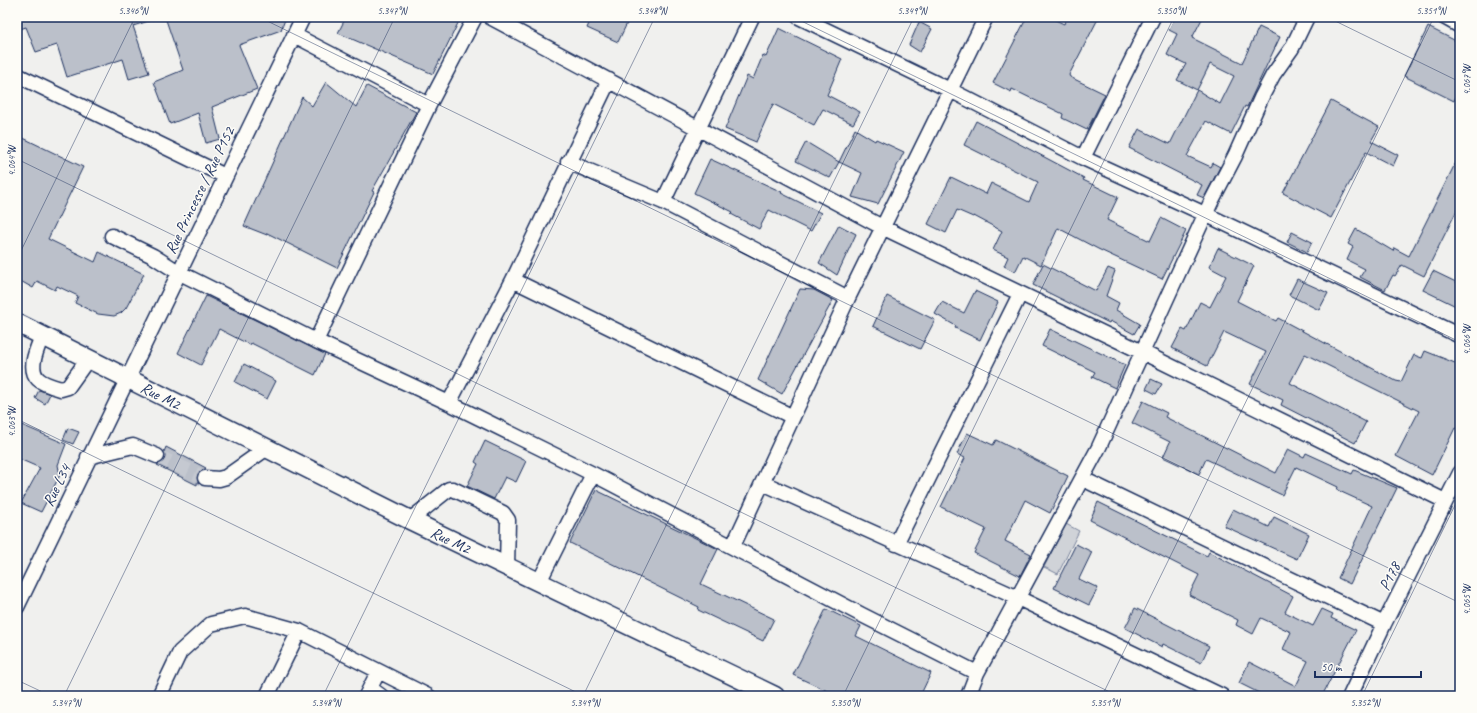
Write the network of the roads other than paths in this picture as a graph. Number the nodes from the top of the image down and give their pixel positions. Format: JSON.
{"nodes":[{"id":1,"x":303,"y":17,"type":"edge"},
{"id":2,"x":475,"y":17,"type":"edge"},
{"id":3,"x":490,"y":17,"type":"edge"},
{"id":4,"x":752,"y":17,"type":"edge"},
{"id":5,"x":798,"y":17,"type":"edge"},
{"id":6,"x":986,"y":17,"type":"edge"},
{"id":7,"x":1153,"y":17,"type":"edge"},
{"id":8,"x":1307,"y":17,"type":"edge"},
{"id":9,"x":1444,"y":17,"type":"edge"},
{"id":10,"x":1460,"y":26,"type":"edge"},
{"id":11,"x":294,"y":36,"type":"junction"},
{"id":12,"x":17,"y":75,"type":"edge"},
{"id":13,"x":609,"y":80,"type":"junction"},
{"id":14,"x":950,"y":90,"type":"junction"},
{"id":15,"x":429,"y":105,"type":"junction"},
{"id":16,"x":697,"y":129,"type":"junction"},
{"id":17,"x":1083,"y":158,"type":"junction"},
{"id":18,"x":568,"y":162,"type":"junction"},
{"id":19,"x":225,"y":176,"type":"junction"},
{"id":20,"x":663,"y":202,"type":"junction"},
{"id":21,"x":1207,"y":214,"type":"junction"},
{"id":22,"x":882,"y":227,"type":"junction"},
{"id":23,"x":112,"y":236,"type":"dead end"},
{"id":24,"x":178,"y":272,"type":"junction"},
{"id":25,"x":513,"y":280,"type":"junction"},
{"id":26,"x":1020,"y":294,"type":"junction"},
{"id":27,"x":848,"y":298,"type":"junction"},
{"id":28,"x":17,"y":323,"type":"edge"},
{"id":29,"x":42,"y":336,"type":"junction"},
{"id":30,"x":1460,"y":336,"type":"edge"},
{"id":31,"x":316,"y":341,"type":"junction"},
{"id":32,"x":1142,"y":352,"type":"junction"},
{"id":33,"x":88,"y":359,"type":"junction"},
{"id":34,"x":127,"y":379,"type":"junction"},
{"id":35,"x":449,"y":403,"type":"junction"},
{"id":36,"x":793,"y":417,"type":"junction"},
{"id":37,"x":267,"y":448,"type":"junction"},
{"id":38,"x":157,"y":456,"type":"tunnel mouth"},
{"id":39,"x":88,"y":458,"type":"junction"},
{"id":40,"x":1460,"y":473,"type":"edge"},
{"id":41,"x":593,"y":474,"type":"junction"},
{"id":42,"x":205,"y":478,"type":"tunnel mouth"},
{"id":43,"x":1083,"y":479,"type":"junction"},
{"id":44,"x":763,"y":483,"type":"junction"},
{"id":45,"x":1445,"y":501,"type":"junction"},
{"id":46,"x":410,"y":520,"type":"junction"},
{"id":47,"x":896,"y":544,"type":"junction"},
{"id":48,"x":733,"y":546,"type":"junction"},
{"id":49,"x":507,"y":568,"type":"junction"},
{"id":50,"x":539,"y":582,"type":"junction"},
{"id":51,"x":1018,"y":598,"type":"junction"},
{"id":52,"x":17,"y":606,"type":"edge"},
{"id":53,"x":1384,"y":624,"type":"junction"},
{"id":54,"x":299,"y":631,"type":"junction"},
{"id":55,"x":378,"y":672,"type":"junction"},
{"id":56,"x":977,"y":674,"type":"junction"},
{"id":57,"x":372,"y":693,"type":"edge"},
{"id":58,"x":159,"y":696,"type":"edge"},
{"id":59,"x":267,"y":696,"type":"edge"},
{"id":60,"x":428,"y":696,"type":"edge"},
{"id":61,"x":775,"y":696,"type":"edge"},
{"id":62,"x":968,"y":696,"type":"edge"},
{"id":63,"x":1222,"y":696,"type":"edge"},
{"id":64,"x":1350,"y":696,"type":"edge"}],
"edges":[{"from":1,"to":11,"type":"street","name":"Rue Princesse / Rue P152"},
{"from":2,"to":15,"type":"street"},
{"from":3,"to":13,"type":"street"},
{"from":4,"to":16,"type":"street"},
{"from":5,"to":14,"type":"street"},
{"from":6,"to":14,"type":"street"},
{"from":7,"to":17,"type":"street"},
{"from":8,"to":21,"type":"street"},
{"from":9,"to":10,"type":"street"},
{"from":11,"to":15,"type":"street"},
{"from":11,"to":19,"type":"street","name":"Rue Princesse / Rue P152"},
{"from":12,"to":19,"type":"street"},
{"from":13,"to":16,"type":"street"},
{"from":13,"to":18,"type":"street"},
{"from":14,"to":17,"type":"street"},
{"from":14,"to":22,"type":"street"},
{"from":15,"to":31,"type":"street"},
{"from":16,"to":20,"type":"street"},
{"from":16,"to":22,"type":"street"},
{"from":17,"to":21,"type":"street"},
{"from":18,"to":20,"type":"street"},
{"from":18,"to":25,"type":"street"},
{"from":19,"to":24,"type":"street","name":"Rue Princesse / Rue P152"},
{"from":20,"to":27,"type":"street"},
{"from":21,"to":30,"type":"street"},
{"from":21,"to":32,"type":"street"},
{"from":22,"to":26,"type":"street"},
{"from":22,"to":27,"type":"street"},
{"from":23,"to":24,"type":"street"},
{"from":24,"to":31,"type":"street"},
{"from":24,"to":34,"type":"street","name":"Rue Princesse / Rue P152"},
{"from":25,"to":35,"type":"street"},
{"from":25,"to":36,"type":"street"},
{"from":26,"to":32,"type":"street"},
{"from":26,"to":47,"type":"street"},
{"from":27,"to":36,"type":"street"},
{"from":28,"to":29,"type":"main road","name":"Rue M2"},
{"from":29,"to":33,"type":"main road","name":"Rue M2"},
{"from":29,"to":33,"type":"street"},
{"from":31,"to":35,"type":"street"},
{"from":32,"to":43,"type":"street"},
{"from":32,"to":45,"type":"street"},
{"from":33,"to":34,"type":"main road","name":"Rue M2"},
{"from":34,"to":37,"type":"main road","name":"Rue M2"},
{"from":34,"to":39,"type":"street","name":"Rue L34"},
{"from":35,"to":41,"type":"street"},
{"from":36,"to":44,"type":"street"},
{"from":37,"to":42,"type":"street"},
{"from":37,"to":46,"type":"main road","name":"Rue M2"},
{"from":38,"to":39,"type":"street"},
{"from":39,"to":52,"type":"street","name":"Rue L34"},
{"from":40,"to":45,"type":"street","name":"P178"},
{"from":41,"to":48,"type":"street"},
{"from":41,"to":50,"type":"street"},
{"from":43,"to":51,"type":"street"},
{"from":43,"to":53,"type":"street"},
{"from":44,"to":47,"type":"street"},
{"from":44,"to":48,"type":"street"},
{"from":45,"to":53,"type":"street","name":"P178"},
{"from":46,"to":49,"type":"main road","name":"Rue M2"},
{"from":46,"to":49,"type":"street"},
{"from":47,"to":51,"type":"street"},
{"from":48,"to":56,"type":"street"},
{"from":49,"to":50,"type":"main road","name":"Rue M2"},
{"from":50,"to":61,"type":"main road","name":"Rue M2"},
{"from":51,"to":56,"type":"street"},
{"from":51,"to":63,"type":"street"},
{"from":53,"to":64,"type":"street","name":"P178"},
{"from":54,"to":55,"type":"street"},
{"from":54,"to":58,"type":"street"},
{"from":54,"to":59,"type":"street"},
{"from":55,"to":57,"type":"street"},
{"from":55,"to":60,"type":"street"},
{"from":56,"to":62,"type":"street"}]}
